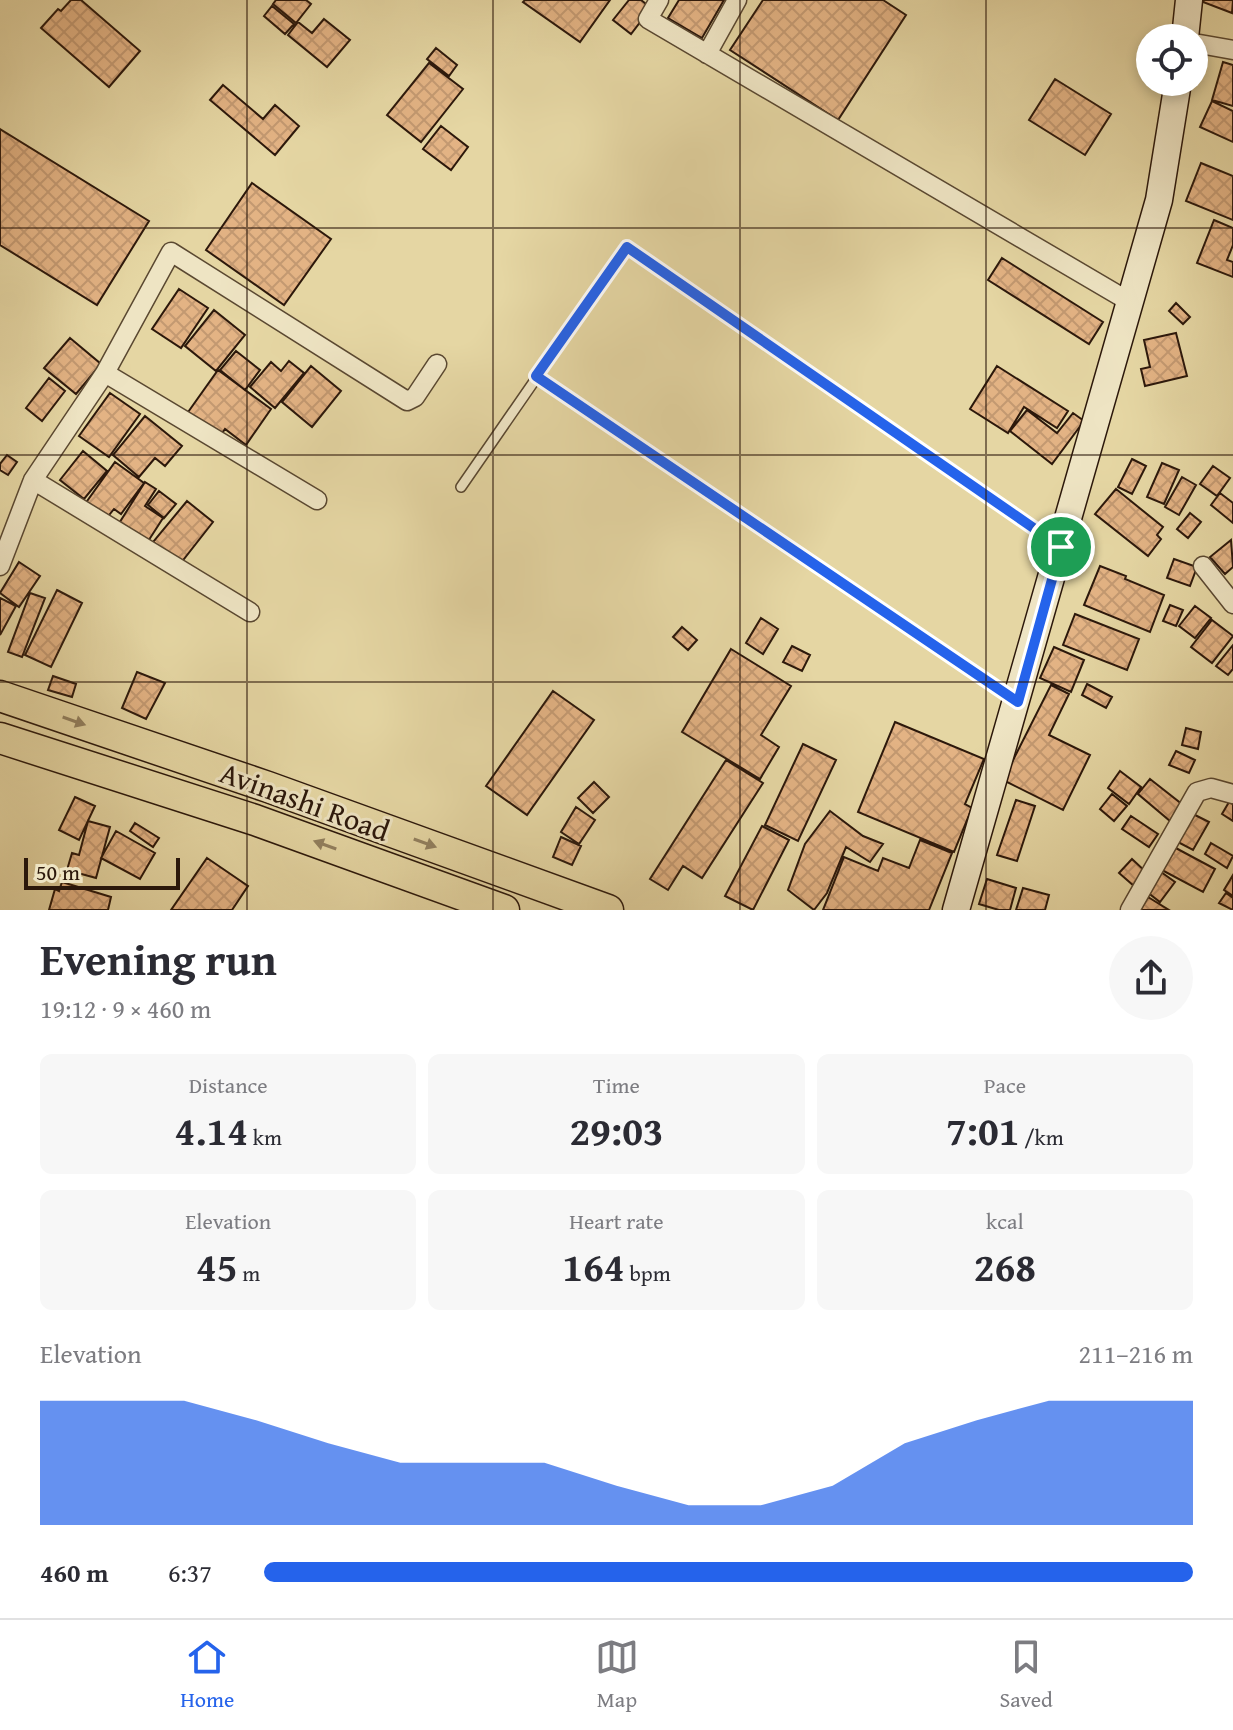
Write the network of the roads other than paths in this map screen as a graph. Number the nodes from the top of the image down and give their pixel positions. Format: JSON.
{"nodes":[{"id":1,"x":659,"y":0,"type":"edge"},
{"id":2,"x":737,"y":0,"type":"edge"},
{"id":3,"x":1189,"y":0,"type":"edge"},
{"id":4,"x":1186,"y":24,"type":"edge"},
{"id":5,"x":1208,"y":46,"type":"edge"},
{"id":6,"x":1233,"y":50,"type":"edge"},
{"id":7,"x":707,"y":54,"type":"junction"},
{"id":8,"x":1176,"y":96,"type":"edge"},
{"id":9,"x":1130,"y":302,"type":"junction"},
{"id":10,"x":437,"y":364,"type":"dead end"},
{"id":11,"x":105,"y":373,"type":"junction"},
{"id":12,"x":536,"y":376,"type":"junction"},
{"id":13,"x":33,"y":480,"type":"junction"},
{"id":14,"x":461,"y":487,"type":"dead end"},
{"id":15,"x":317,"y":500,"type":"dead end"},
{"id":16,"x":1061,"y":547,"type":"junction"},
{"id":17,"x":0,"y":566,"type":"edge"},
{"id":18,"x":1203,"y":566,"type":"dead end"},
{"id":19,"x":1233,"y":604,"type":"edge"},
{"id":20,"x":250,"y":612,"type":"dead end"},
{"id":21,"x":0,"y":696,"type":"edge"},
{"id":22,"x":1018,"y":702,"type":"junction"},
{"id":23,"x":0,"y":738,"type":"edge"},
{"id":24,"x":1233,"y":794,"type":"edge"},
{"id":25,"x":504,"y":910,"type":"edge"},
{"id":26,"x":608,"y":910,"type":"edge"},
{"id":27,"x":956,"y":910,"type":"edge"},
{"id":28,"x":1130,"y":910,"type":"edge"}],
"edges":[{"from":1,"to":7,"type":"street"},
{"from":2,"to":7,"type":"street"},
{"from":3,"to":4,"type":"street"},
{"from":5,"to":6,"type":"street"},
{"from":7,"to":9,"type":"street"},
{"from":8,"to":9,"type":"street"},
{"from":9,"to":16,"type":"street"},
{"from":10,"to":11,"type":"street"},
{"from":11,"to":13,"type":"street"},
{"from":11,"to":15,"type":"street"},
{"from":12,"to":14,"type":"lane"},
{"from":12,"to":16,"type":"lane"},
{"from":12,"to":22,"type":"lane"},
{"from":13,"to":17,"type":"street"},
{"from":13,"to":20,"type":"street"},
{"from":16,"to":22,"type":"street"},
{"from":18,"to":19,"type":"street"},
{"from":21,"to":26,"type":"main road","name":"Avinashi Road","one_way":true},
{"from":22,"to":27,"type":"street"},
{"from":25,"to":23,"type":"main road","name":"Avinashi Road","one_way":true},
{"from":24,"to":28,"type":"street"}]}
